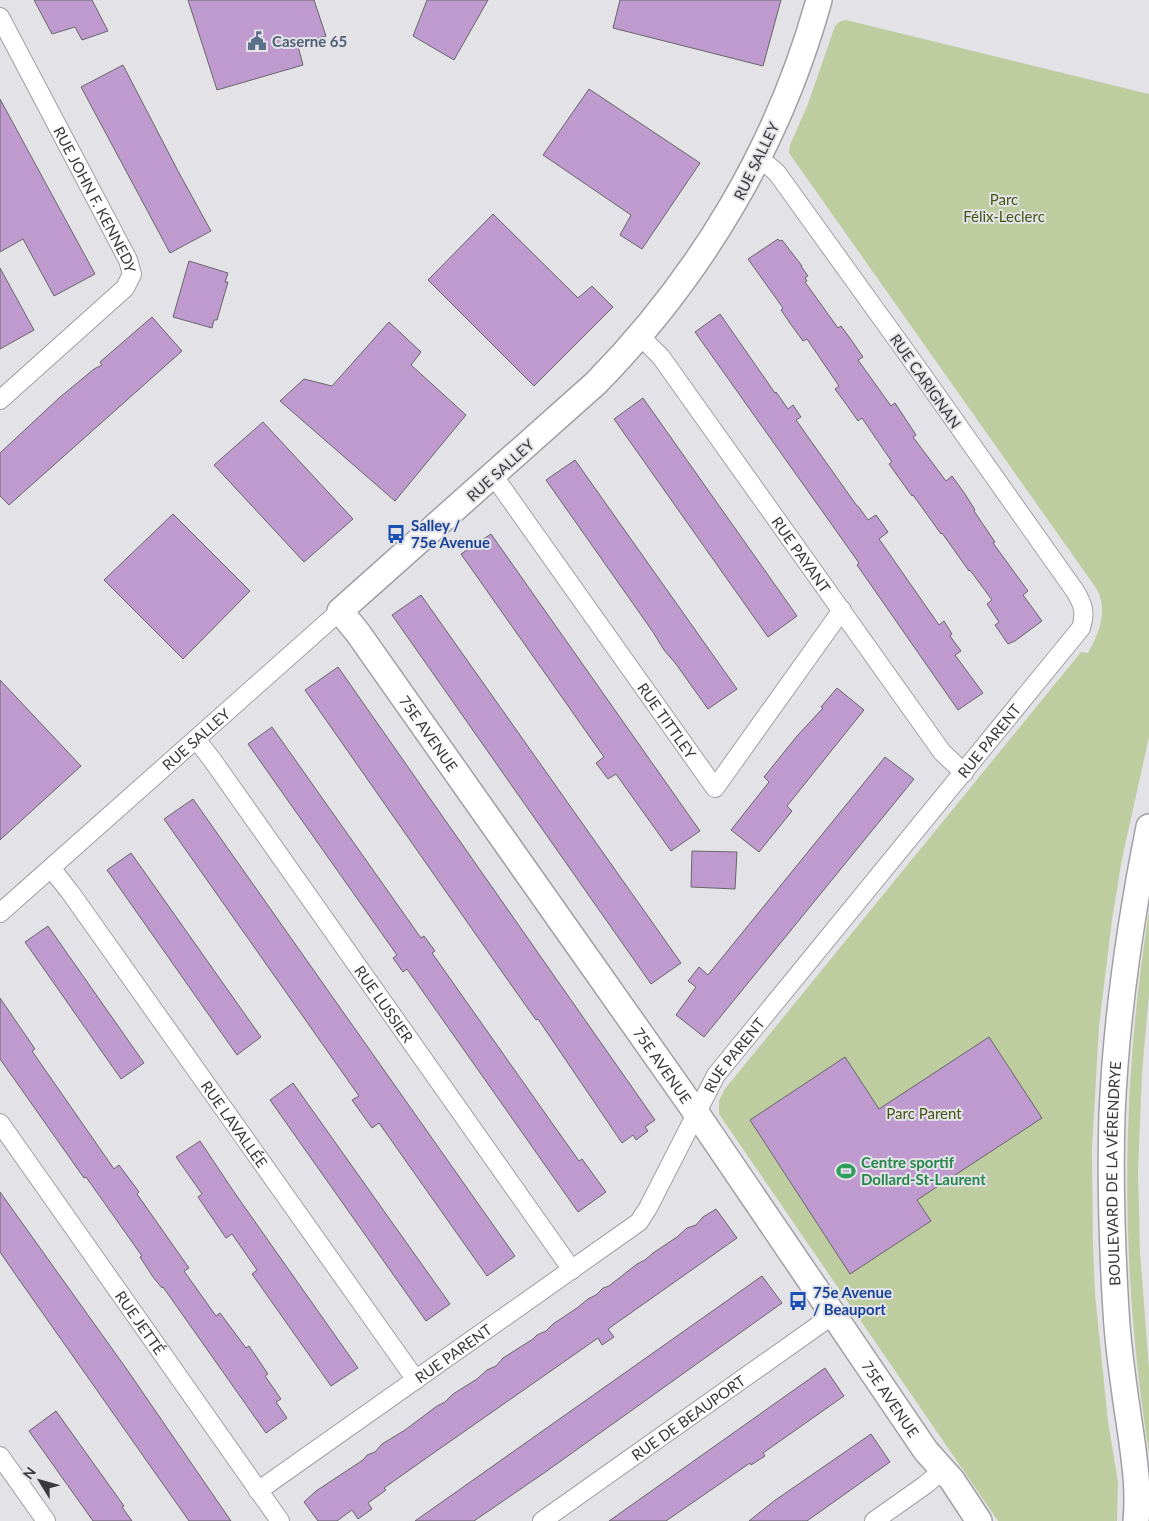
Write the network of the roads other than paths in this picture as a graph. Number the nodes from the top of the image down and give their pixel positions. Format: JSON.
{"nodes":[{"id":1,"x":819,"y":0,"type":"edge"},
{"id":2,"x":0,"y":17,"type":"edge"},
{"id":3,"x":758,"y":160,"type":"junction"},
{"id":4,"x":640,"y":336,"type":"junction"},
{"id":5,"x":0,"y":400,"type":"edge"},
{"id":6,"x":493,"y":475,"type":"junction"},
{"id":7,"x":842,"y":610,"type":"junction"},
{"id":8,"x":1084,"y":611,"type":"joint"},
{"id":9,"x":340,"y":612,"type":"junction"},
{"id":10,"x":196,"y":740,"type":"junction"},
{"id":11,"x":964,"y":773,"type":"junction"},
{"id":12,"x":1149,"y":827,"type":"edge"},
{"id":13,"x":51,"y":868,"type":"junction"},
{"id":14,"x":0,"y":913,"type":"edge"},
{"id":15,"x":697,"y":1114,"type":"junction"},
{"id":16,"x":0,"y":1123,"type":"edge"},
{"id":17,"x":572,"y":1270,"type":"junction"},
{"id":18,"x":833,"y":1315,"type":"junction"},
{"id":19,"x":416,"y":1380,"type":"junction"},
{"id":20,"x":0,"y":1456,"type":"edge"},
{"id":21,"x":943,"y":1470,"type":"junction"},
{"id":22,"x":258,"y":1491,"type":"junction"},
{"id":23,"x":46,"y":1521,"type":"edge"},
{"id":24,"x":280,"y":1521,"type":"edge"},
{"id":25,"x":542,"y":1521,"type":"edge"},
{"id":26,"x":874,"y":1521,"type":"edge"},
{"id":27,"x":979,"y":1521,"type":"edge"},
{"id":28,"x":1136,"y":1521,"type":"edge"}],
"edges":[{"from":1,"to":3,"type":"street","name":"RUE SALLEY"},
{"from":2,"to":5,"type":"street","name":"RUE JOHN F. KENNEDY"},
{"from":3,"to":4,"type":"street","name":"RUE SALLEY"},
{"from":3,"to":8,"type":"street","name":"RUE CARIGNAN"},
{"from":4,"to":6,"type":"street","name":"RUE SALLEY"},
{"from":4,"to":7,"type":"street","name":"RUE PAYANT"},
{"from":6,"to":7,"type":"street","name":"RUE TITTLEY"},
{"from":6,"to":9,"type":"street","name":"RUE SALLEY"},
{"from":7,"to":11,"type":"street","name":"RUE PAYANT"},
{"from":8,"to":11,"type":"street","name":"RUE PARENT"},
{"from":9,"to":10,"type":"street","name":"RUE SALLEY"},
{"from":9,"to":15,"type":"street","name":"75E AVENUE"},
{"from":10,"to":13,"type":"street","name":"RUE SALLEY"},
{"from":10,"to":17,"type":"street","name":"RUE LUSSIER"},
{"from":11,"to":15,"type":"street","name":"RUE PARENT"},
{"from":12,"to":28,"type":"street","name":"BOULEVARD DE LA VÉRENDRYE"},
{"from":13,"to":14,"type":"street","name":"RUE SALLEY"},
{"from":13,"to":19,"type":"street","name":"RUE LAVALLÉE"},
{"from":15,"to":17,"type":"street","name":"RUE PARENT"},
{"from":15,"to":18,"type":"street","name":"75E AVENUE"},
{"from":16,"to":22,"type":"street","name":"RUE JETTÉ"},
{"from":17,"to":19,"type":"street","name":"RUE PARENT"},
{"from":18,"to":21,"type":"street","name":"75E AVENUE"},
{"from":18,"to":25,"type":"street","name":"RUE DE BEAUPORT"},
{"from":19,"to":22,"type":"street","name":"RUE PARENT"},
{"from":20,"to":23,"type":"street"},
{"from":21,"to":26,"type":"street"},
{"from":21,"to":27,"type":"street","name":"75E AVENUE"},
{"from":22,"to":24,"type":"street","name":"RUE JETTÉ"}]}
